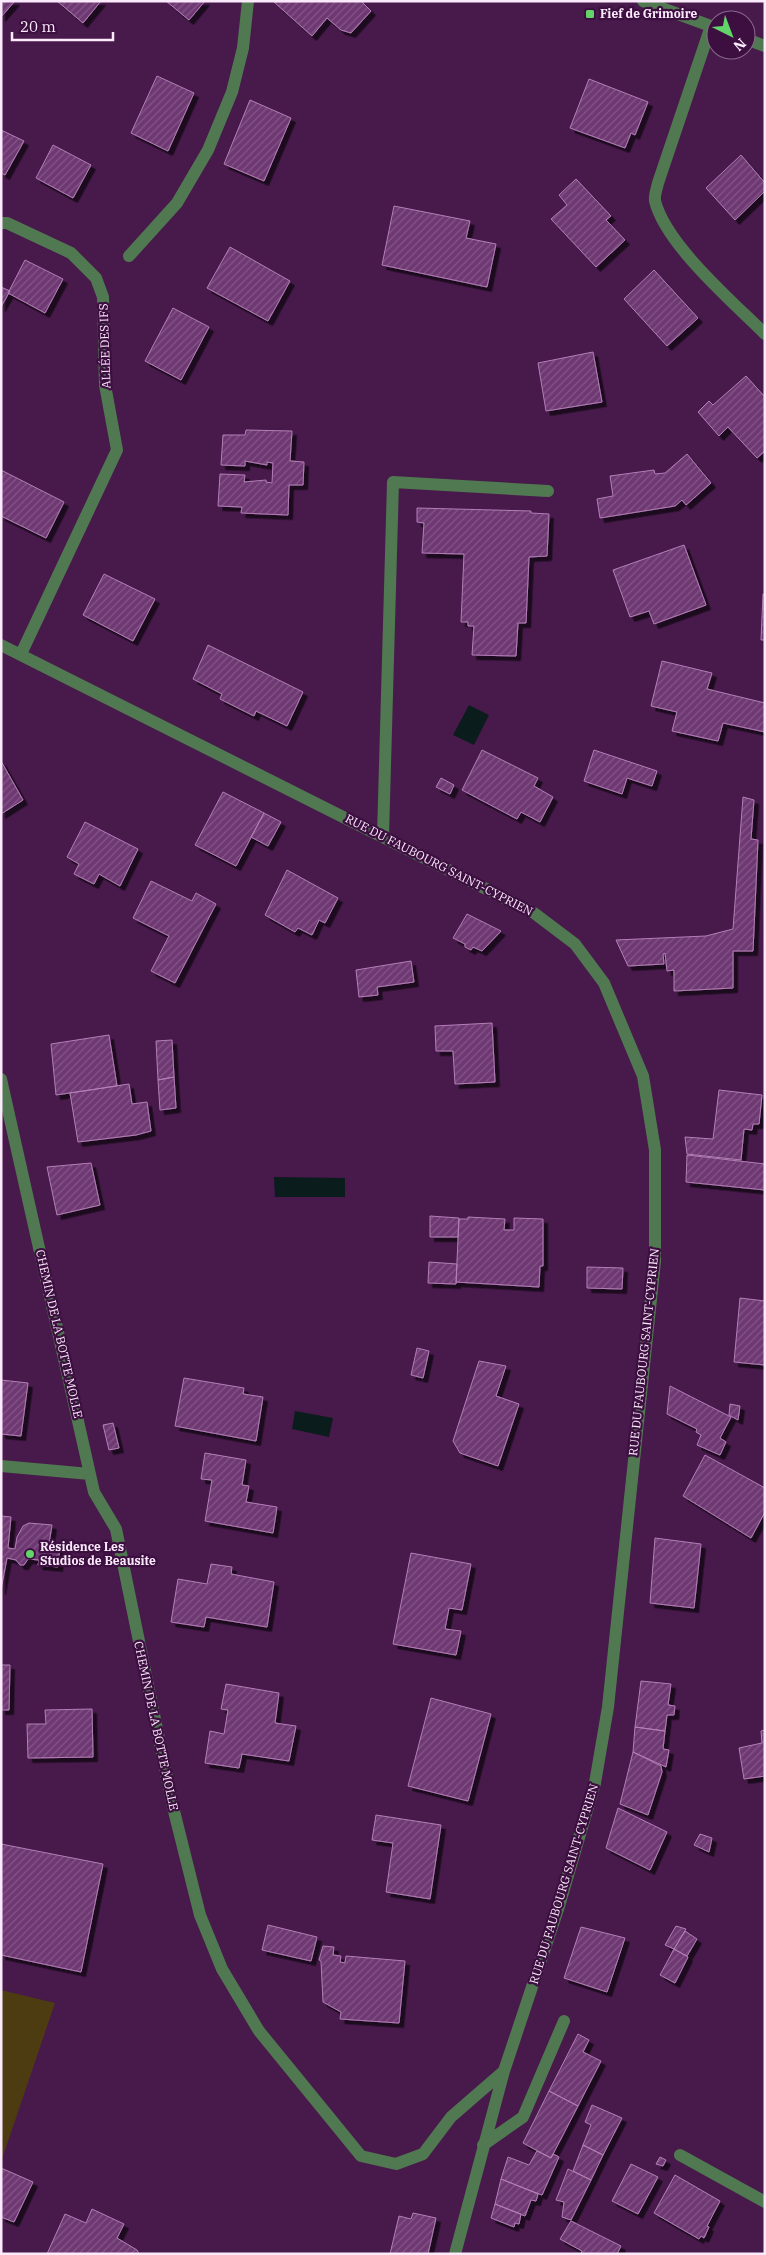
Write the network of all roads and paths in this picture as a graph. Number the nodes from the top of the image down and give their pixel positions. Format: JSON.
{"nodes":[{"id":1,"x":248,"y":1,"type":"edge"},
{"id":2,"x":643,"y":1,"type":"edge"},
{"id":3,"x":706,"y":24,"type":"edge"},
{"id":4,"x":706,"y":47,"type":"edge"},
{"id":5,"x":1,"y":223,"type":"edge"},
{"id":6,"x":129,"y":256,"type":"dead end"},
{"id":7,"x":765,"y":334,"type":"edge"},
{"id":8,"x":548,"y":491,"type":"dead end"},
{"id":9,"x":1,"y":644,"type":"edge"},
{"id":10,"x":20,"y":654,"type":"junction"},
{"id":11,"x":383,"y":836,"type":"junction"},
{"id":12,"x":1,"y":1079,"type":"edge"},
{"id":13,"x":1,"y":1466,"type":"edge"},
{"id":14,"x":90,"y":1474,"type":"junction"},
{"id":15,"x":564,"y":2021,"type":"dead end"},
{"id":16,"x":504,"y":2071,"type":"junction"},
{"id":17,"x":483,"y":2145,"type":"junction"},
{"id":18,"x":680,"y":2155,"type":"dead end"},
{"id":19,"x":765,"y":2202,"type":"edge"},
{"id":20,"x":455,"y":2254,"type":"edge"}],
"edges":[{"from":1,"to":6,"type":"street"},
{"from":2,"to":3,"type":"street"},
{"from":4,"to":7,"type":"street"},
{"from":5,"to":10,"type":"street","name":"ALLÉE DES IFS"},
{"from":8,"to":11,"type":"street"},
{"from":9,"to":10,"type":"street","name":"RUE DU FAUBOURG SAINT-CYPRIEN"},
{"from":10,"to":11,"type":"street","name":"RUE DU FAUBOURG SAINT-CYPRIEN"},
{"from":11,"to":16,"type":"street","name":"RUE DU FAUBOURG SAINT-CYPRIEN"},
{"from":12,"to":14,"type":"street","name":"CHEMIN DE LA BOTTE MOLLE"},
{"from":13,"to":14,"type":"street"},
{"from":14,"to":16,"type":"street","name":"CHEMIN DE LA BOTTE MOLLE"},
{"from":15,"to":17,"type":"street"},
{"from":16,"to":17,"type":"street","name":"RUE DU FAUBOURG SAINT-CYPRIEN"},
{"from":17,"to":20,"type":"street","name":"RUE DU FAUBOURG SAINT-CYPRIEN"},
{"from":18,"to":19,"type":"street"}]}
